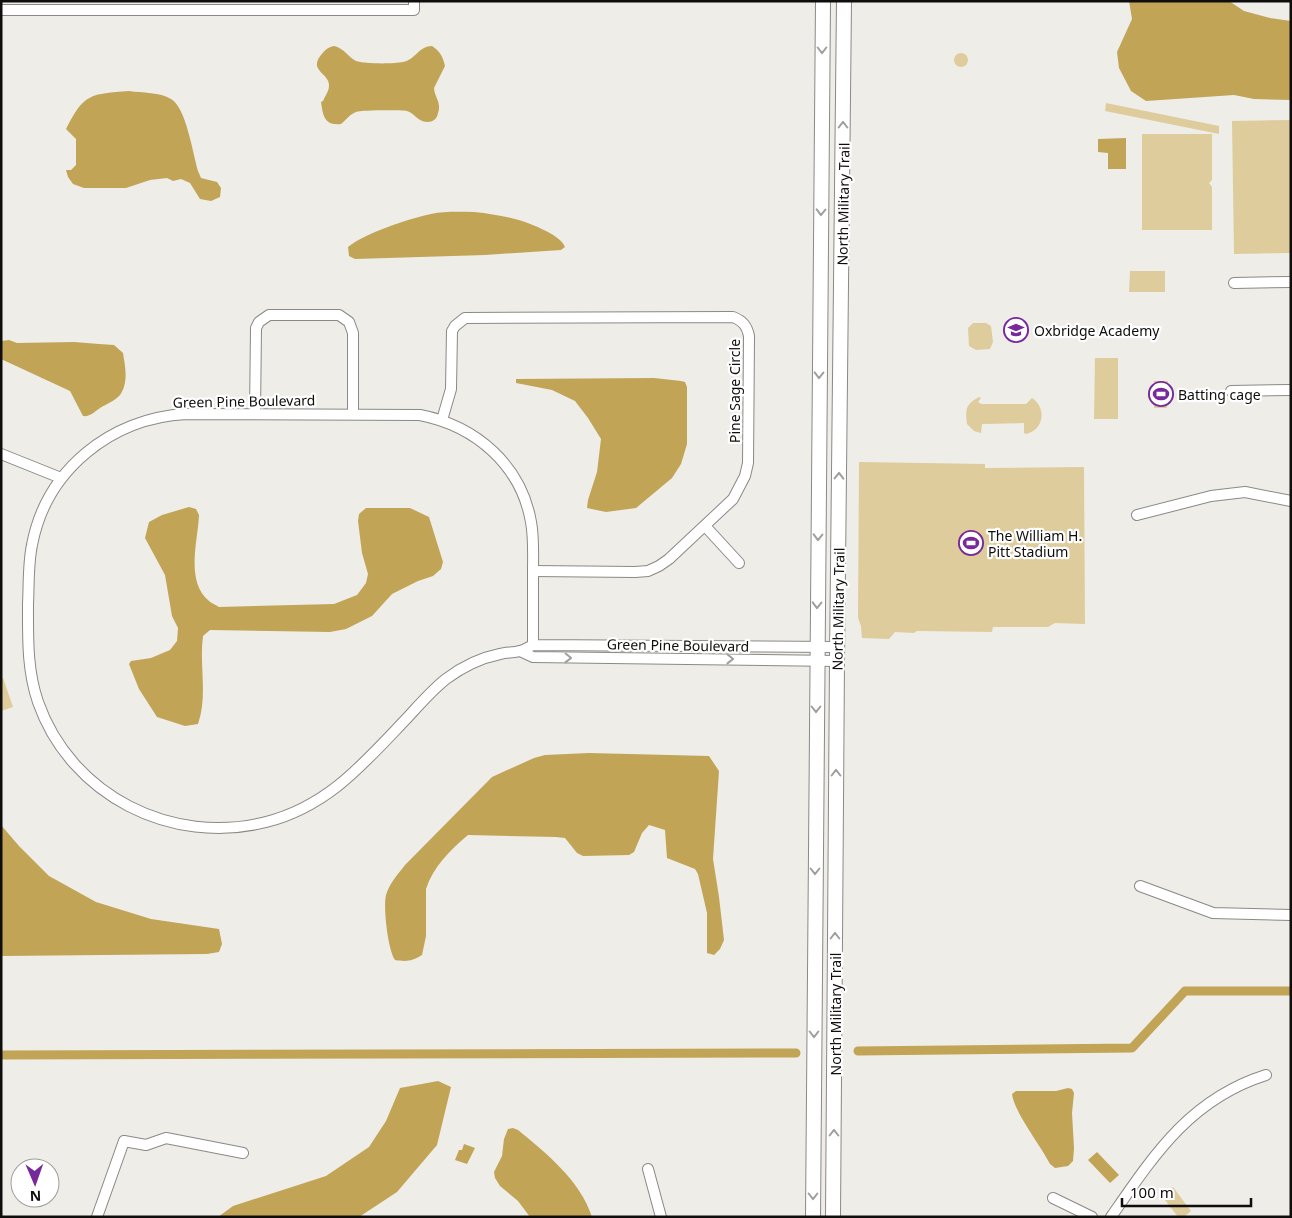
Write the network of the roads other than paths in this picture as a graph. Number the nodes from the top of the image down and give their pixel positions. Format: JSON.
{"nodes":[{"id":1,"x":414,"y":1,"type":"edge"},
{"id":2,"x":823,"y":1,"type":"edge"},
{"id":3,"x":844,"y":1,"type":"edge"},
{"id":4,"x":1,"y":10,"type":"edge"},
{"id":5,"x":821,"y":192,"type":"junction"},
{"id":6,"x":843,"y":192,"type":"junction"},
{"id":7,"x":1291,"y":282,"type":"edge"},
{"id":8,"x":1234,"y":283,"type":"dead end"},
{"id":9,"x":1231,"y":390,"type":"dead end"},
{"id":10,"x":1291,"y":390,"type":"edge"},
{"id":11,"x":255,"y":414,"type":"junction"},
{"id":12,"x":353,"y":414,"type":"junction"},
{"id":13,"x":442,"y":420,"type":"junction"},
{"id":14,"x":1,"y":454,"type":"edge"},
{"id":15,"x":61,"y":478,"type":"junction"},
{"id":16,"x":1291,"y":501,"type":"edge"},
{"id":17,"x":1137,"y":515,"type":"dead end"},
{"id":18,"x":705,"y":526,"type":"junction"},
{"id":19,"x":739,"y":564,"type":"dead end"},
{"id":20,"x":533,"y":571,"type":"junction"},
{"id":21,"x":533,"y":644,"type":"junction"},
{"id":22,"x":837,"y":647,"type":"junction"},
{"id":23,"x":520,"y":651,"type":"junction"},
{"id":24,"x":817,"y":654,"type":"junction"},
{"id":25,"x":837,"y":661,"type":"junction"},
{"id":26,"x":1140,"y":886,"type":"dead end"},
{"id":27,"x":1291,"y":915,"type":"edge"},
{"id":28,"x":1266,"y":1075,"type":"dead end"},
{"id":29,"x":243,"y":1153,"type":"dead end"},
{"id":30,"x":648,"y":1169,"type":"dead end"},
{"id":31,"x":1053,"y":1198,"type":"dead end"},
{"id":32,"x":97,"y":1217,"type":"edge"},
{"id":33,"x":661,"y":1217,"type":"edge"},
{"id":34,"x":813,"y":1217,"type":"edge"},
{"id":35,"x":833,"y":1217,"type":"edge"},
{"id":36,"x":1092,"y":1217,"type":"edge"},
{"id":37,"x":1110,"y":1217,"type":"edge"}],
"edges":[{"from":1,"to":4,"type":"street"},
{"from":2,"to":5,"type":"main road","name":"North Military Trail","one_way":true},
{"from":6,"to":3,"type":"main road","name":"North Military Trail","one_way":true},
{"from":5,"to":6,"type":"main road"},
{"from":5,"to":24,"type":"main road","name":"North Military Trail","one_way":true},
{"from":22,"to":6,"type":"main road","name":"North Military Trail","one_way":true},
{"from":7,"to":8,"type":"street"},
{"from":9,"to":10,"type":"street"},
{"from":11,"to":12,"type":"street","name":"Green Pine Boulevard"},
{"from":11,"to":12,"type":"street"},
{"from":11,"to":15,"type":"street","name":"Green Pine Boulevard"},
{"from":12,"to":13,"type":"street","name":"Green Pine Boulevard"},
{"from":13,"to":18,"type":"street","name":"Pine Sage Circle"},
{"from":13,"to":20,"type":"street","name":"Green Pine Boulevard"},
{"from":14,"to":15,"type":"street"},
{"from":15,"to":23,"type":"street","name":"Green Pine Boulevard"},
{"from":16,"to":17,"type":"street"},
{"from":18,"to":19,"type":"street"},
{"from":18,"to":20,"type":"street","name":"Pine Sage Circle"},
{"from":20,"to":21,"type":"street","name":"Green Pine Boulevard"},
{"from":21,"to":23,"type":"street","name":"Green Pine Boulevard"},
{"from":21,"to":24,"type":"street","name":"Green Pine Boulevard"},
{"from":22,"to":24,"type":"street","name":"Green Pine Boulevard"},
{"from":22,"to":25,"type":"main road","name":"North Military Trail"},
{"from":23,"to":24,"type":"street","name":"Green Pine Boulevard","one_way":true},
{"from":24,"to":25,"type":"street","name":"Green Pine Boulevard"},
{"from":24,"to":34,"type":"main road","name":"North Military Trail","one_way":true},
{"from":35,"to":25,"type":"main road","name":"North Military Trail","one_way":true},
{"from":26,"to":27,"type":"street"},
{"from":28,"to":37,"type":"street"},
{"from":29,"to":32,"type":"street"},
{"from":30,"to":33,"type":"street"},
{"from":31,"to":36,"type":"street"}]}
